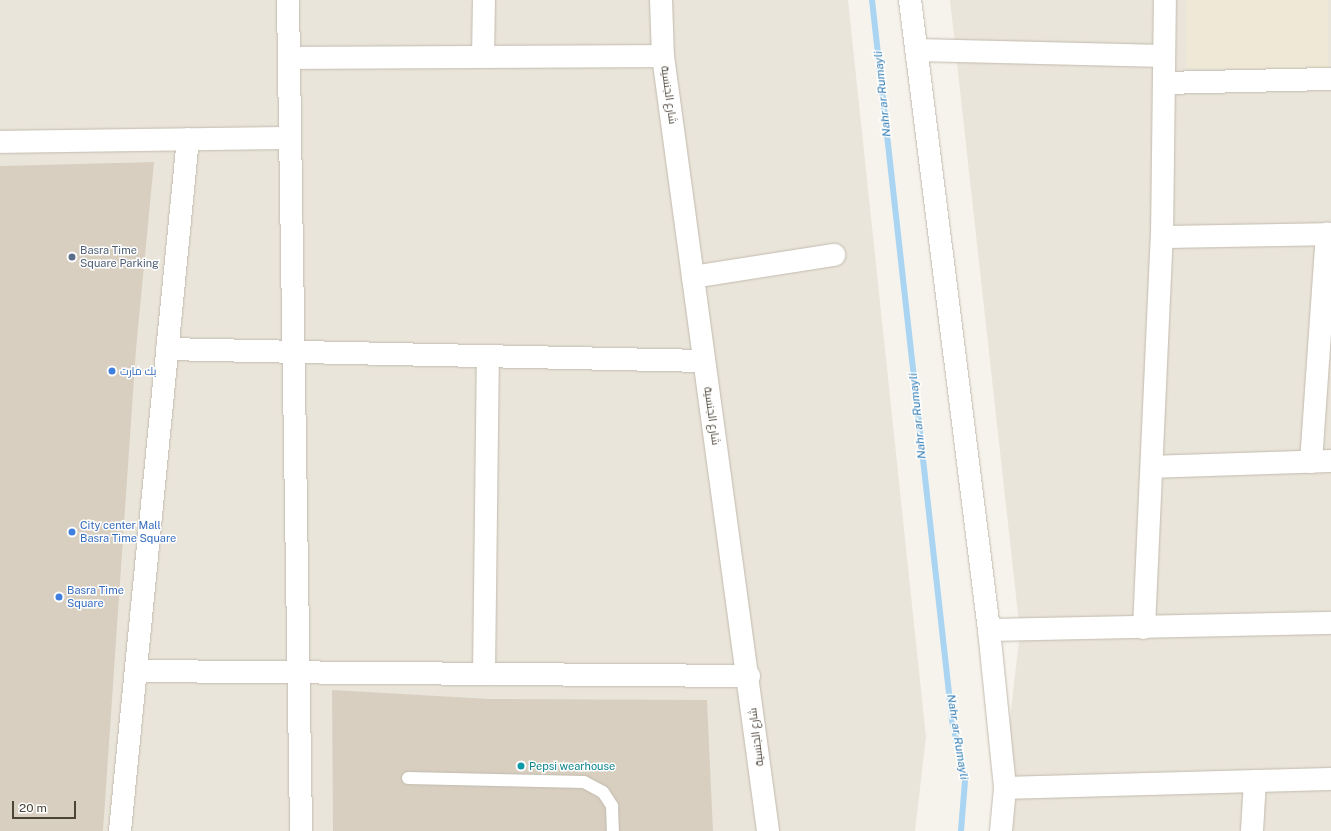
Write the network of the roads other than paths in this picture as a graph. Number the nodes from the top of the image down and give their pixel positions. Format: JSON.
{"nodes":[{"id":1,"x":288,"y":0,"type":"edge"},
{"id":2,"x":484,"y":0,"type":"edge"},
{"id":3,"x":661,"y":0,"type":"edge"},
{"id":4,"x":910,"y":0,"type":"edge"},
{"id":5,"x":1165,"y":0,"type":"edge"},
{"id":6,"x":917,"y":50,"type":"junction"},
{"id":7,"x":663,"y":56,"type":"junction"},
{"id":8,"x":1164,"y":56,"type":"junction"},
{"id":9,"x":483,"y":57,"type":"junction"},
{"id":10,"x":289,"y":58,"type":"junction"},
{"id":11,"x":1331,"y":79,"type":"edge"},
{"id":12,"x":1164,"y":83,"type":"junction"},
{"id":13,"x":290,"y":138,"type":"junction"},
{"id":14,"x":188,"y":139,"type":"junction"},
{"id":15,"x":0,"y":142,"type":"edge"},
{"id":16,"x":1329,"y":234,"type":"edge"},
{"id":17,"x":1162,"y":237,"type":"junction"},
{"id":18,"x":834,"y":255,"type":"dead end"},
{"id":19,"x":693,"y":277,"type":"junction"},
{"id":20,"x":167,"y":349,"type":"junction"},
{"id":21,"x":294,"y":352,"type":"junction"},
{"id":22,"x":488,"y":356,"type":"junction"},
{"id":23,"x":704,"y":361,"type":"junction"},
{"id":24,"x":1321,"y":461,"type":"edge"},
{"id":25,"x":1152,"y":467,"type":"junction"},
{"id":26,"x":1331,"y":623,"type":"edge"},
{"id":27,"x":1144,"y":628,"type":"junction"},
{"id":28,"x":989,"y":630,"type":"junction"},
{"id":29,"x":136,"y":671,"type":"junction"},
{"id":30,"x":298,"y":673,"type":"junction"},
{"id":31,"x":484,"y":674,"type":"junction"},
{"id":32,"x":749,"y":676,"type":"junction"},
{"id":33,"x":408,"y":778,"type":"dead end"},
{"id":34,"x":1331,"y":780,"type":"edge"},
{"id":35,"x":1255,"y":781,"type":"junction"},
{"id":36,"x":1005,"y":788,"type":"junction"},
{"id":37,"x":120,"y":831,"type":"edge"},
{"id":38,"x":301,"y":831,"type":"edge"},
{"id":39,"x":613,"y":831,"type":"edge"},
{"id":40,"x":768,"y":831,"type":"edge"},
{"id":41,"x":1001,"y":831,"type":"edge"},
{"id":42,"x":1252,"y":831,"type":"edge"}],
"edges":[{"from":1,"to":10,"type":"street"},
{"from":2,"to":9,"type":"street"},
{"from":3,"to":7,"type":"street","name":"شارع الجنسية"},
{"from":4,"to":6,"type":"street"},
{"from":5,"to":8,"type":"street"},
{"from":6,"to":8,"type":"street"},
{"from":6,"to":28,"type":"street"},
{"from":7,"to":9,"type":"street"},
{"from":7,"to":19,"type":"street","name":"شارع الجنسية"},
{"from":8,"to":12,"type":"street"},
{"from":9,"to":10,"type":"street"},
{"from":10,"to":13,"type":"street"},
{"from":11,"to":12,"type":"street"},
{"from":12,"to":17,"type":"street"},
{"from":13,"to":14,"type":"street"},
{"from":13,"to":21,"type":"street"},
{"from":14,"to":15,"type":"street"},
{"from":14,"to":20,"type":"street"},
{"from":16,"to":17,"type":"street"},
{"from":16,"to":24,"type":"street"},
{"from":17,"to":25,"type":"street"},
{"from":18,"to":19,"type":"street"},
{"from":19,"to":23,"type":"street","name":"شارع الجنسية"},
{"from":20,"to":21,"type":"street"},
{"from":20,"to":29,"type":"street"},
{"from":21,"to":22,"type":"street"},
{"from":21,"to":30,"type":"street"},
{"from":22,"to":23,"type":"street"},
{"from":22,"to":31,"type":"street"},
{"from":23,"to":32,"type":"street","name":"شارع الجنسية"},
{"from":24,"to":25,"type":"street"},
{"from":25,"to":27,"type":"street"},
{"from":26,"to":27,"type":"street"},
{"from":27,"to":28,"type":"street"},
{"from":28,"to":36,"type":"street"},
{"from":29,"to":30,"type":"street"},
{"from":29,"to":37,"type":"street"},
{"from":30,"to":31,"type":"street"},
{"from":30,"to":38,"type":"street"},
{"from":31,"to":32,"type":"street"},
{"from":32,"to":40,"type":"street","name":"شارع الجنسية"},
{"from":33,"to":39,"type":"lane"},
{"from":34,"to":35,"type":"street"},
{"from":35,"to":36,"type":"street"},
{"from":35,"to":42,"type":"street"},
{"from":36,"to":41,"type":"street"}]}
